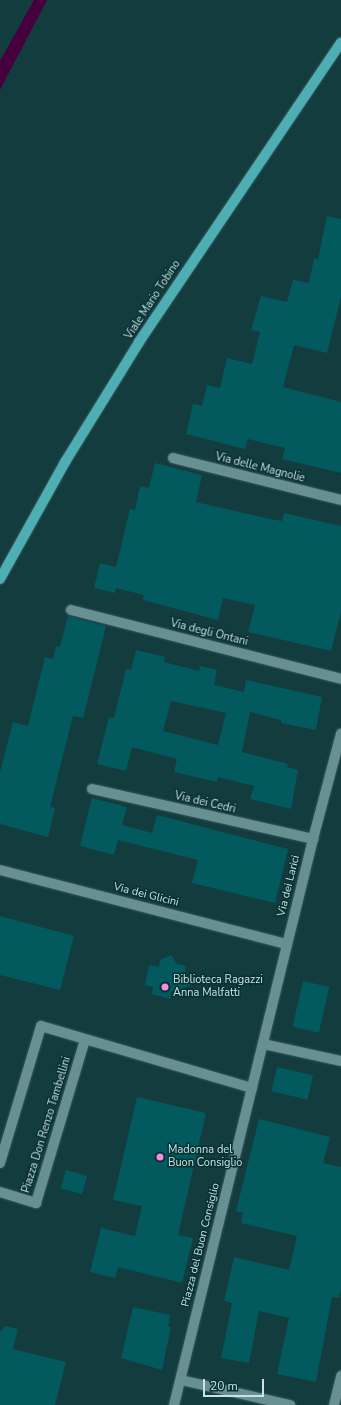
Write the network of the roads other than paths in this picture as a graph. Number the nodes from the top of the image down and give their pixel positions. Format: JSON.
{"nodes":[{"id":1,"x":341,"y":43,"type":"edge"},
{"id":2,"x":173,"y":458,"type":"dead end"},
{"id":3,"x":341,"y":500,"type":"edge"},
{"id":4,"x":0,"y":579,"type":"edge"},
{"id":5,"x":71,"y":610,"type":"dead end"},
{"id":6,"x":341,"y":679,"type":"edge"},
{"id":7,"x":341,"y":734,"type":"edge"},
{"id":8,"x":92,"y":789,"type":"dead end"},
{"id":9,"x":312,"y":839,"type":"junction"},
{"id":10,"x":0,"y":870,"type":"edge"},
{"id":11,"x":287,"y":944,"type":"junction"},
{"id":12,"x":85,"y":1040,"type":"junction"},
{"id":13,"x":263,"y":1044,"type":"junction"},
{"id":14,"x":341,"y":1061,"type":"edge"},
{"id":15,"x":252,"y":1088,"type":"junction"},
{"id":16,"x":0,"y":1163,"type":"edge"},
{"id":17,"x":0,"y":1192,"type":"edge"},
{"id":18,"x":341,"y":1376,"type":"edge"},
{"id":19,"x":181,"y":1380,"type":"junction"},
{"id":20,"x":174,"y":1405,"type":"edge"},
{"id":21,"x":290,"y":1405,"type":"edge"},
{"id":22,"x":334,"y":1405,"type":"edge"}],
"edges":[{"from":1,"to":4,"type":"main road","name":"Viale Mario Tobino"},
{"from":2,"to":3,"type":"street","name":"Via delle Magnolie"},
{"from":5,"to":6,"type":"street","name":"Via degli Ontani"},
{"from":7,"to":9,"type":"street","name":"Via dei Larici"},
{"from":8,"to":9,"type":"street","name":"Via dei Cedri"},
{"from":9,"to":11,"type":"street","name":"Via dei Larici"},
{"from":10,"to":11,"type":"street","name":"Via dei Glicini"},
{"from":11,"to":13,"type":"street","name":"Via dei Larici"},
{"from":12,"to":15,"type":"street"},
{"from":12,"to":16,"type":"street"},
{"from":12,"to":17,"type":"street","name":"Piazza Don Renzo Tambellini"},
{"from":13,"to":14,"type":"street"},
{"from":13,"to":15,"type":"street","name":"Piazza del Buon Consiglio"},
{"from":15,"to":19,"type":"street","name":"Piazza del Buon Consiglio"},
{"from":18,"to":22,"type":"street"},
{"from":19,"to":20,"type":"street","name":"Piazza del Buon Consiglio"},
{"from":19,"to":21,"type":"street"}]}
